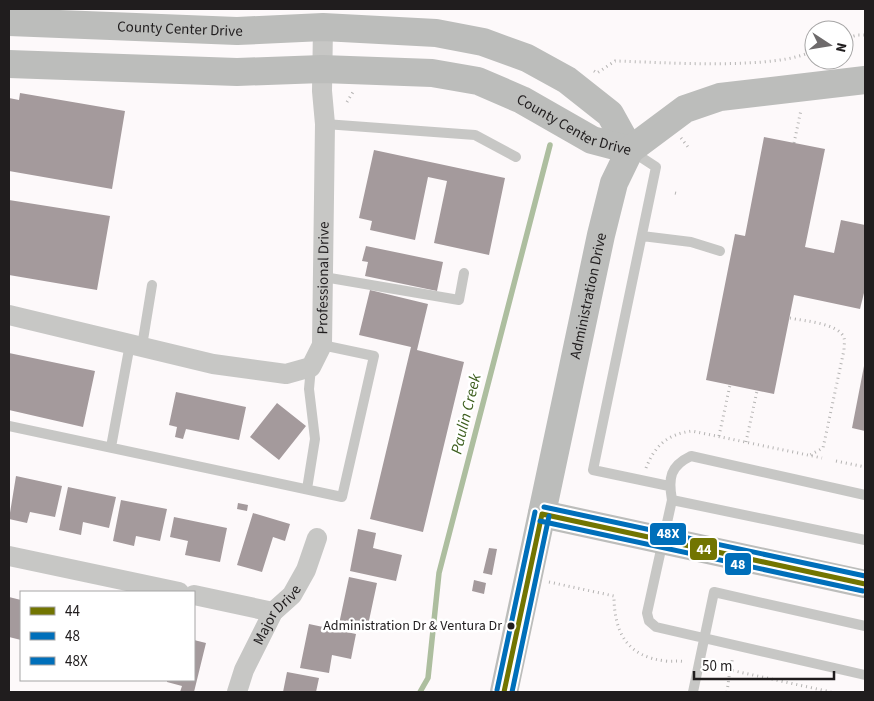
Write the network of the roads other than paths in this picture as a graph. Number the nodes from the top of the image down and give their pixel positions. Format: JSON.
{"nodes":[{"id":1,"x":9,"y":22,"type":"edge"},
{"id":2,"x":323,"y":27,"type":"junction"},
{"id":3,"x":9,"y":64,"type":"edge"},
{"id":4,"x":322,"y":69,"type":"junction"},
{"id":5,"x":865,"y":80,"type":"edge"},
{"id":6,"x":325,"y":124,"type":"junction"},
{"id":7,"x":630,"y":150,"type":"junction"},
{"id":8,"x":516,"y":157,"type":"dead end"},
{"id":9,"x":642,"y":236,"type":"junction"},
{"id":10,"x":720,"y":251,"type":"dead end"},
{"id":11,"x":464,"y":273,"type":"dead end"},
{"id":12,"x":324,"y":277,"type":"junction"},
{"id":13,"x":152,"y":285,"type":"dead end"},
{"id":14,"x":9,"y":315,"type":"edge"},
{"id":15,"x":136,"y":345,"type":"junction"},
{"id":16,"x":322,"y":345,"type":"junction"},
{"id":17,"x":311,"y":367,"type":"junction"},
{"id":18,"x":9,"y":426,"type":"edge"},
{"id":19,"x":111,"y":447,"type":"junction"},
{"id":20,"x":669,"y":486,"type":"junction"},
{"id":21,"x":307,"y":489,"type":"junction"},
{"id":22,"x":865,"y":495,"type":"edge"},
{"id":23,"x":672,"y":500,"type":"junction"},
{"id":24,"x":542,"y":514,"type":"junction"},
{"id":25,"x":317,"y":538,"type":"dead end"},
{"id":26,"x":663,"y":540,"type":"junction"},
{"id":27,"x":865,"y":540,"type":"edge"},
{"id":28,"x":9,"y":556,"type":"edge"},
{"id":29,"x":865,"y":584,"type":"edge"},
{"id":30,"x":174,"y":591,"type":"edge"},
{"id":31,"x":195,"y":595,"type":"edge"},
{"id":32,"x":273,"y":612,"type":"junction"},
{"id":33,"x":865,"y":626,"type":"edge"},
{"id":34,"x":704,"y":638,"type":"junction"},
{"id":35,"x":865,"y":675,"type":"edge"},
{"id":36,"x":237,"y":692,"type":"edge"},
{"id":37,"x":504,"y":692,"type":"edge"},
{"id":38,"x":693,"y":692,"type":"edge"}],
"edges":[{"from":1,"to":2,"type":"street","name":"County Center Drive"},
{"from":2,"to":4,"type":"street","name":"Professional Drive"},
{"from":2,"to":7,"type":"street","name":"County Center Drive"},
{"from":3,"to":4,"type":"street","name":"County Center Drive"},
{"from":4,"to":6,"type":"street","name":"Professional Drive"},
{"from":4,"to":7,"type":"street","name":"County Center Drive"},
{"from":5,"to":7,"type":"street","name":"Administration Drive"},
{"from":6,"to":8,"type":"lane"},
{"from":6,"to":12,"type":"street","name":"Professional Drive"},
{"from":7,"to":9,"type":"lane"},
{"from":7,"to":24,"type":"street","name":"Administration Drive"},
{"from":9,"to":10,"type":"lane"},
{"from":9,"to":20,"type":"lane"},
{"from":11,"to":12,"type":"lane"},
{"from":12,"to":16,"type":"street","name":"Professional Drive"},
{"from":13,"to":15,"type":"lane"},
{"from":14,"to":15,"type":"street"},
{"from":15,"to":17,"type":"street"},
{"from":15,"to":19,"type":"lane"},
{"from":16,"to":17,"type":"street","name":"Professional Drive"},
{"from":16,"to":21,"type":"lane"},
{"from":17,"to":21,"type":"lane"},
{"from":18,"to":19,"type":"lane"},
{"from":19,"to":21,"type":"lane"},
{"from":20,"to":22,"type":"lane"},
{"from":20,"to":23,"type":"lane"},
{"from":23,"to":26,"type":"lane"},
{"from":23,"to":27,"type":"lane"},
{"from":24,"to":26,"type":"street"},
{"from":24,"to":37,"type":"street","name":"Administration Drive"},
{"from":25,"to":32,"type":"street","name":"Major Drive"},
{"from":26,"to":29,"type":"street"},
{"from":26,"to":34,"type":"lane"},
{"from":28,"to":30,"type":"street"},
{"from":31,"to":32,"type":"street"},
{"from":32,"to":36,"type":"street","name":"Major Drive"},
{"from":33,"to":34,"type":"lane"},
{"from":34,"to":35,"type":"lane"},
{"from":34,"to":38,"type":"lane"}]}
